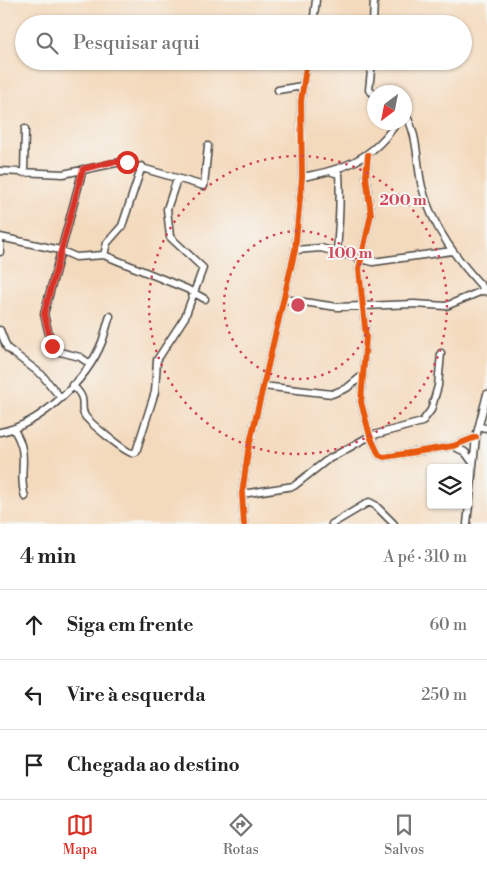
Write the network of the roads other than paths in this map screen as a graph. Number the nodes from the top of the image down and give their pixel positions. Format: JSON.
{"nodes":[{"id":1,"x":316,"y":0,"type":"edge"},
{"id":2,"x":374,"y":0,"type":"edge"},
{"id":3,"x":314,"y":15,"type":"edge"},
{"id":4,"x":373,"y":15,"type":"edge"},
{"id":5,"x":305,"y":70,"type":"edge"},
{"id":6,"x":371,"y":70,"type":"edge"},
{"id":7,"x":370,"y":85,"type":"edge"},
{"id":8,"x":302,"y":86,"type":"junction"},
{"id":9,"x":278,"y":90,"type":"dead end"},
{"id":10,"x":412,"y":128,"type":"edge"},
{"id":11,"x":24,"y":129,"type":"dead end"},
{"id":12,"x":389,"y":130,"type":"edge"},
{"id":13,"x":208,"y":146,"type":"dead end"},
{"id":14,"x":368,"y":156,"type":"junction"},
{"id":15,"x":142,"y":166,"type":"junction"},
{"id":16,"x":83,"y":169,"type":"junction"},
{"id":17,"x":0,"y":171,"type":"edge"},
{"id":18,"x":332,"y":172,"type":"junction"},
{"id":19,"x":24,"y":173,"type":"junction"},
{"id":20,"x":302,"y":178,"type":"junction"},
{"id":21,"x":177,"y":179,"type":"junction"},
{"id":22,"x":0,"y":238,"type":"edge"},
{"id":23,"x":60,"y":250,"type":"junction"},
{"id":24,"x":295,"y":250,"type":"junction"},
{"id":25,"x":452,"y":251,"type":"junction"},
{"id":26,"x":0,"y":252,"type":"edge"},
{"id":27,"x":337,"y":252,"type":"junction"},
{"id":28,"x":104,"y":254,"type":"junction"},
{"id":29,"x":361,"y":260,"type":"junction"},
{"id":30,"x":486,"y":290,"type":"edge"},
{"id":31,"x":194,"y":292,"type":"junction"},
{"id":32,"x":205,"y":299,"type":"dead end"},
{"id":33,"x":284,"y":299,"type":"junction"},
{"id":34,"x":362,"y":306,"type":"junction"},
{"id":35,"x":110,"y":316,"type":"dead end"},
{"id":36,"x":0,"y":330,"type":"edge"},
{"id":37,"x":441,"y":353,"type":"dead end"},
{"id":38,"x":90,"y":364,"type":"junction"},
{"id":39,"x":363,"y":375,"type":"junction"},
{"id":40,"x":72,"y":385,"type":"junction"},
{"id":41,"x":263,"y":386,"type":"junction"},
{"id":42,"x":487,"y":394,"type":"edge"},
{"id":43,"x":60,"y":397,"type":"junction"},
{"id":44,"x":479,"y":427,"type":"junction"},
{"id":45,"x":487,"y":428,"type":"edge"},
{"id":46,"x":14,"y":430,"type":"junction"},
{"id":47,"x":0,"y":432,"type":"edge"},
{"id":48,"x":370,"y":436,"type":"junction"},
{"id":49,"x":476,"y":437,"type":"junction"},
{"id":50,"x":453,"y":446,"type":"junction"},
{"id":51,"x":473,"y":463,"type":"junction"},
{"id":52,"x":242,"y":494,"type":"junction"},
{"id":53,"x":25,"y":497,"type":"dead end"},
{"id":54,"x":244,"y":524,"type":"edge"},
{"id":55,"x":332,"y":524,"type":"edge"},
{"id":56,"x":394,"y":524,"type":"edge"},
{"id":57,"x":467,"y":524,"type":"edge"}],
"edges":[{"from":1,"to":3,"type":"street"},
{"from":2,"to":4,"type":"street"},
{"from":5,"to":8,"type":"street"},
{"from":6,"to":7,"type":"street"},
{"from":8,"to":9,"type":"street"},
{"from":8,"to":20,"type":"street"},
{"from":10,"to":25,"type":"street"},
{"from":11,"to":19,"type":"street"},
{"from":12,"to":14,"type":"street"},
{"from":13,"to":21,"type":"street"},
{"from":14,"to":18,"type":"street"},
{"from":14,"to":29,"type":"street"},
{"from":15,"to":16,"type":"street"},
{"from":15,"to":21,"type":"street"},
{"from":15,"to":28,"type":"street"},
{"from":16,"to":19,"type":"street"},
{"from":16,"to":23,"type":"street"},
{"from":17,"to":19,"type":"street"},
{"from":18,"to":20,"type":"street"},
{"from":18,"to":27,"type":"street"},
{"from":20,"to":24,"type":"street"},
{"from":21,"to":31,"type":"street"},
{"from":22,"to":23,"type":"street"},
{"from":22,"to":26,"type":"street"},
{"from":23,"to":28,"type":"street"},
{"from":23,"to":38,"type":"street"},
{"from":24,"to":27,"type":"street"},
{"from":24,"to":33,"type":"street"},
{"from":25,"to":29,"type":"street"},
{"from":25,"to":30,"type":"street"},
{"from":27,"to":29,"type":"street"},
{"from":28,"to":31,"type":"street"},
{"from":29,"to":34,"type":"street"},
{"from":30,"to":34,"type":"street"},
{"from":31,"to":32,"type":"street"},
{"from":31,"to":40,"type":"street"},
{"from":33,"to":34,"type":"street"},
{"from":33,"to":41,"type":"street"},
{"from":34,"to":39,"type":"street"},
{"from":35,"to":38,"type":"street"},
{"from":36,"to":43,"type":"street"},
{"from":37,"to":48,"type":"street"},
{"from":38,"to":40,"type":"street"},
{"from":39,"to":41,"type":"street"},
{"from":39,"to":48,"type":"street"},
{"from":40,"to":43,"type":"street"},
{"from":41,"to":52,"type":"street"},
{"from":42,"to":44,"type":"street"},
{"from":43,"to":46,"type":"street"},
{"from":44,"to":45,"type":"street"},
{"from":44,"to":49,"type":"street"},
{"from":46,"to":47,"type":"street"},
{"from":46,"to":53,"type":"street"},
{"from":48,"to":50,"type":"street"},
{"from":48,"to":52,"type":"street"},
{"from":49,"to":50,"type":"street"},
{"from":49,"to":51,"type":"street"},
{"from":50,"to":51,"type":"street"},
{"from":51,"to":57,"type":"street"},
{"from":52,"to":54,"type":"street"},
{"from":55,"to":56,"type":"street"}]}
